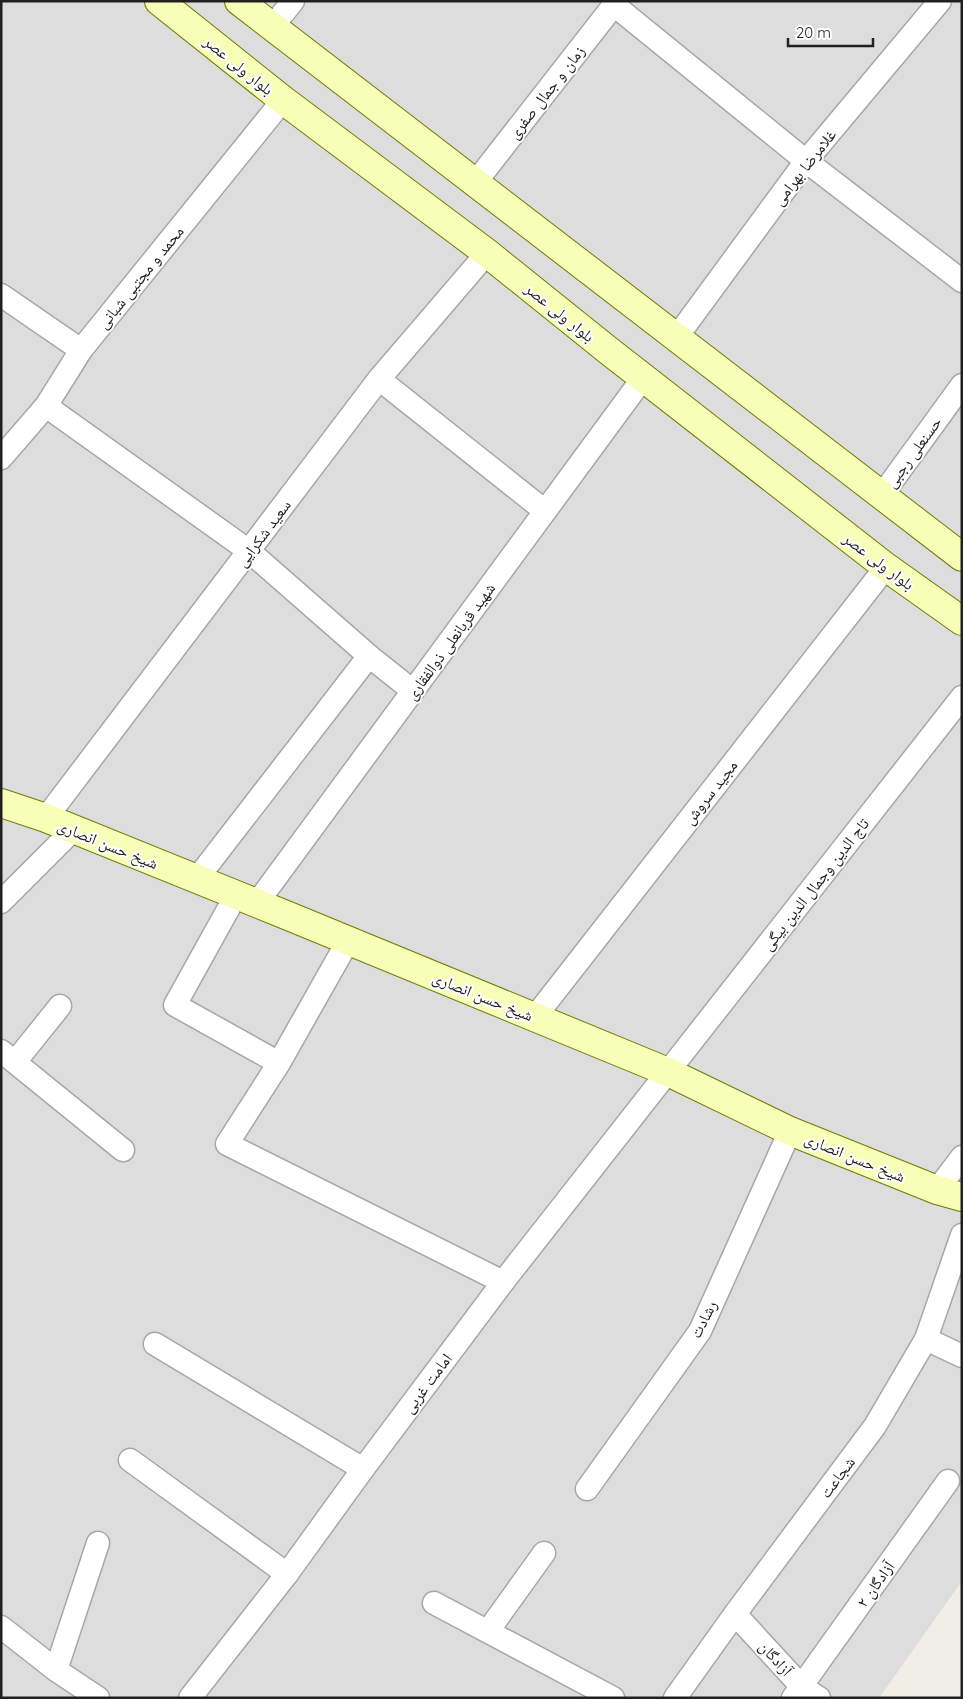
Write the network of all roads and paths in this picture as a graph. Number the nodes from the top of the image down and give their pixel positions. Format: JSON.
{"nodes":[{"id":1,"x":159,"y":1,"type":"edge"},
{"id":2,"x":240,"y":1,"type":"edge"},
{"id":3,"x":293,"y":1,"type":"edge"},
{"id":4,"x":940,"y":1,"type":"edge"},
{"id":5,"x":615,"y":3,"type":"edge"},
{"id":6,"x":272,"y":27,"type":"junction"},
{"id":7,"x":283,"y":100,"type":"junction"},
{"id":8,"x":806,"y":161,"type":"junction"},
{"id":9,"x":475,"y":183,"type":"junction"},
{"id":10,"x":487,"y":253,"type":"junction"},
{"id":11,"x":962,"y":280,"type":"edge"},
{"id":12,"x":1,"y":296,"type":"edge"},
{"id":13,"x":676,"y":338,"type":"junction"},
{"id":14,"x":81,"y":350,"type":"junction"},
{"id":15,"x":643,"y":378,"type":"junction"},
{"id":16,"x":379,"y":379,"type":"junction"},
{"id":17,"x":962,"y":385,"type":"edge"},
{"id":18,"x":46,"y":406,"type":"junction"},
{"id":19,"x":1,"y":458,"type":"edge"},
{"id":20,"x":882,"y":495,"type":"junction"},
{"id":21,"x":545,"y":511,"type":"junction"},
{"id":22,"x":249,"y":551,"type":"junction"},
{"id":23,"x":962,"y":557,"type":"edge"},
{"id":24,"x":886,"y":567,"type":"junction"},
{"id":25,"x":962,"y":621,"type":"edge"},
{"id":26,"x":369,"y":656,"type":"junction"},
{"id":27,"x":414,"y":691,"type":"junction"},
{"id":28,"x":962,"y":697,"type":"edge"},
{"id":29,"x":1,"y":803,"type":"edge"},
{"id":30,"x":46,"y":818,"type":"junction"},
{"id":31,"x":73,"y":830,"type":"junction"},
{"id":32,"x":196,"y":880,"type":"junction"},
{"id":33,"x":246,"y":899,"type":"junction"},
{"id":34,"x":1,"y":902,"type":"edge"},
{"id":35,"x":348,"y":941,"type":"junction"},
{"id":36,"x":60,"y":1006,"type":"dead end"},
{"id":37,"x":535,"y":1017,"type":"junction"},
{"id":38,"x":8,"y":1056,"type":"edge"},
{"id":39,"x":279,"y":1062,"type":"junction"},
{"id":40,"x":668,"y":1072,"type":"junction"},
{"id":41,"x":790,"y":1131,"type":"junction"},
{"id":42,"x":123,"y":1150,"type":"dead end"},
{"id":43,"x":962,"y":1157,"type":"edge"},
{"id":44,"x":950,"y":1194,"type":"edge"},
{"id":45,"x":962,"y":1235,"type":"edge"},
{"id":46,"x":503,"y":1282,"type":"junction"},
{"id":47,"x":926,"y":1338,"type":"junction"},
{"id":48,"x":155,"y":1344,"type":"dead end"},
{"id":49,"x":962,"y":1356,"type":"edge"},
{"id":50,"x":130,"y":1460,"type":"dead end"},
{"id":51,"x":363,"y":1469,"type":"junction"},
{"id":52,"x":948,"y":1481,"type":"dead end"},
{"id":53,"x":587,"y":1489,"type":"dead end"},
{"id":54,"x":98,"y":1543,"type":"dead end"},
{"id":55,"x":544,"y":1554,"type":"dead end"},
{"id":56,"x":287,"y":1574,"type":"junction"},
{"id":57,"x":434,"y":1603,"type":"dead end"},
{"id":58,"x":735,"y":1614,"type":"junction"},
{"id":59,"x":1,"y":1626,"type":"edge"},
{"id":60,"x":488,"y":1631,"type":"junction"},
{"id":61,"x":56,"y":1670,"type":"junction"},
{"id":62,"x":805,"y":1694,"type":"edge"},
{"id":63,"x":98,"y":1698,"type":"edge"},
{"id":64,"x":190,"y":1698,"type":"edge"},
{"id":65,"x":612,"y":1698,"type":"edge"},
{"id":66,"x":675,"y":1698,"type":"edge"}],
"edges":[{"from":1,"to":7,"type":"main road","name":"بلوار ولی عصر"},
{"from":2,"to":6,"type":"main road"},
{"from":3,"to":6,"type":"street"},
{"from":4,"to":8,"type":"street","name":"غلامرضا بهرامی"},
{"from":5,"to":8,"type":"street"},
{"from":5,"to":9,"type":"street","name":"زمان و جمال صفری"},
{"from":6,"to":9,"type":"main road"},
{"from":7,"to":10,"type":"main road","name":"بلوار ولی عصر"},
{"from":7,"to":14,"type":"street","name":"محمد و مجتبی شبانی"},
{"from":8,"to":11,"type":"street"},
{"from":8,"to":13,"type":"street","name":"غلامرضا بهرامی"},
{"from":9,"to":13,"type":"main road"},
{"from":10,"to":15,"type":"main road","name":"بلوار ولی عصر"},
{"from":10,"to":16,"type":"street","name":"سعید شکرایی"},
{"from":12,"to":14,"type":"street"},
{"from":13,"to":20,"type":"main road"},
{"from":14,"to":18,"type":"street","name":"محمد و مجتبی شبانی"},
{"from":15,"to":21,"type":"street","name":"شهید قربانعلی ذوالفقاری"},
{"from":15,"to":24,"type":"main road","name":"بلوار ولی عصر"},
{"from":16,"to":21,"type":"street"},
{"from":16,"to":22,"type":"street","name":"سعید شکرایی"},
{"from":17,"to":20,"type":"street","name":"حسنعلی رجبی"},
{"from":18,"to":19,"type":"street","name":"محمد و مجتبی شبانی"},
{"from":18,"to":22,"type":"street"},
{"from":20,"to":23,"type":"main road"},
{"from":21,"to":27,"type":"street","name":"شهید قربانعلی ذوالفقاری"},
{"from":22,"to":26,"type":"street"},
{"from":22,"to":30,"type":"street","name":"سعید شکرایی"},
{"from":24,"to":25,"type":"main road","name":"بلوار ولی عصر"},
{"from":24,"to":37,"type":"street","name":"مجید سروش"},
{"from":26,"to":27,"type":"street"},
{"from":26,"to":32,"type":"street"},
{"from":27,"to":33,"type":"street","name":"شهید قربانعلی ذوالفقاری"},
{"from":28,"to":40,"type":"street","name":"تاج الدین وجمال الدین بیگی"},
{"from":29,"to":30,"type":"main road","name":"شیخ حسن انصاری"},
{"from":30,"to":31,"type":"main road","name":"شیخ حسن انصاری"},
{"from":31,"to":32,"type":"main road","name":"شیخ حسن انصاری"},
{"from":31,"to":34,"type":"street"},
{"from":32,"to":33,"type":"main road","name":"شیخ حسن انصاری"},
{"from":33,"to":35,"type":"main road","name":"شیخ حسن انصاری"},
{"from":33,"to":39,"type":"street","name":"شهید قربانعلی ذوالفقاری"},
{"from":35,"to":37,"type":"main road","name":"شیخ حسن انصاری"},
{"from":35,"to":39,"type":"street"},
{"from":36,"to":38,"type":"street"},
{"from":37,"to":40,"type":"main road","name":"شیخ حسن انصاری"},
{"from":38,"to":42,"type":"street"},
{"from":39,"to":46,"type":"street"},
{"from":40,"to":41,"type":"main road","name":"شیخ حسن انصاری"},
{"from":40,"to":46,"type":"street","name":"امامت غربی"},
{"from":41,"to":44,"type":"main road","name":"شیخ حسن انصاری"},
{"from":41,"to":53,"type":"street","name":"رشادت"},
{"from":43,"to":44,"type":"street"},
{"from":45,"to":47,"type":"street","name":"شجاعت"},
{"from":46,"to":51,"type":"street","name":"امامت غربی"},
{"from":47,"to":49,"type":"street"},
{"from":47,"to":58,"type":"street","name":"شجاعت"},
{"from":48,"to":51,"type":"street"},
{"from":50,"to":56,"type":"street"},
{"from":51,"to":56,"type":"street","name":"امامت غربی"},
{"from":52,"to":62,"type":"street","name":"آزادگان ۲"},
{"from":54,"to":61,"type":"street"},
{"from":55,"to":60,"type":"street"},
{"from":56,"to":64,"type":"street","name":"امامت غربی"},
{"from":57,"to":60,"type":"street"},
{"from":58,"to":62,"type":"street","name":"آزادگان"},
{"from":58,"to":66,"type":"street","name":"شجاعت"},
{"from":59,"to":61,"type":"street"},
{"from":60,"to":65,"type":"street"},
{"from":61,"to":63,"type":"street"}]}
